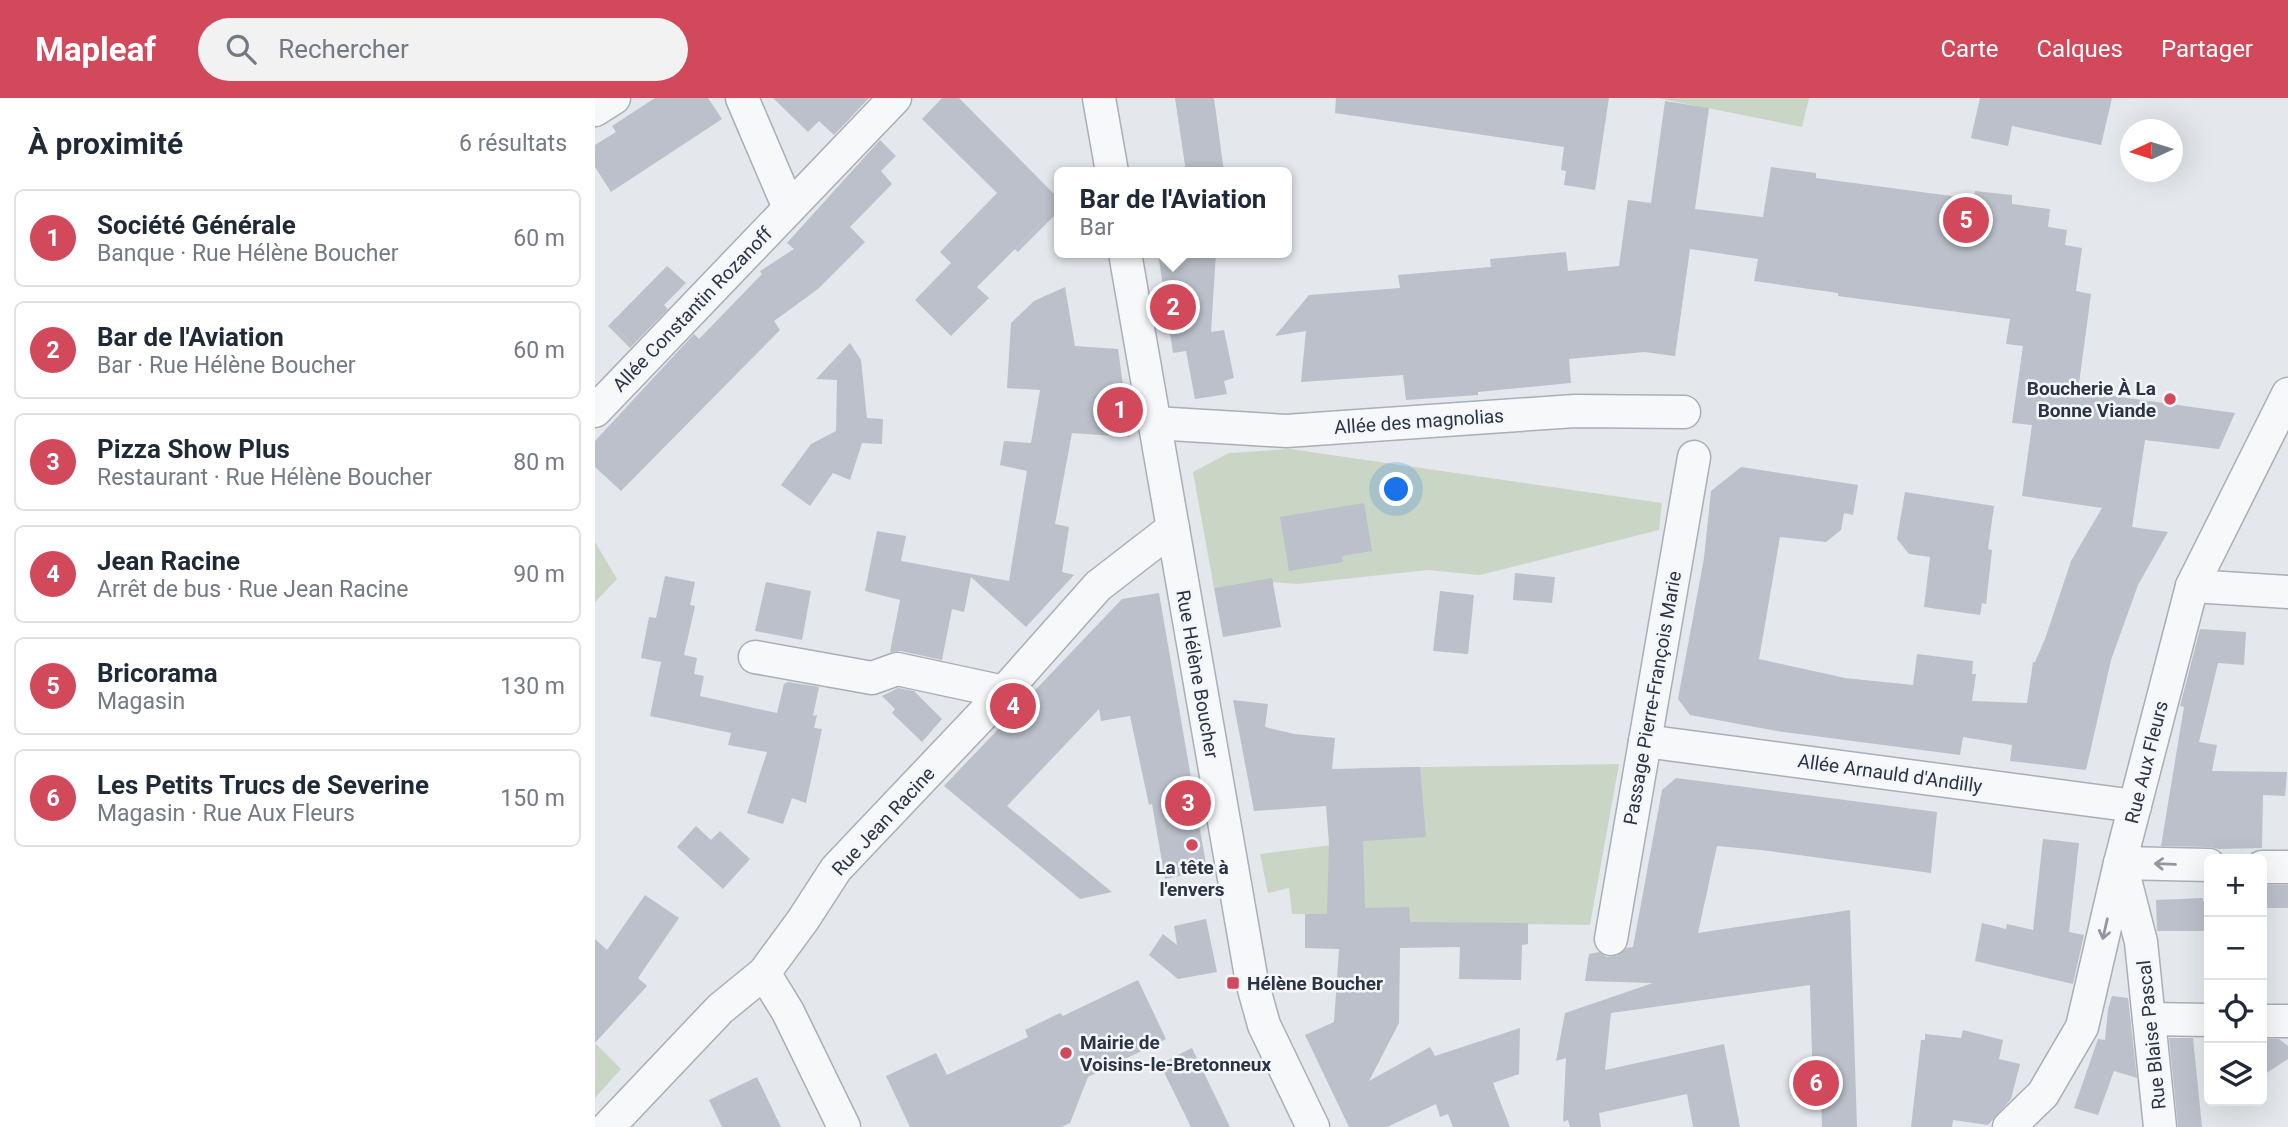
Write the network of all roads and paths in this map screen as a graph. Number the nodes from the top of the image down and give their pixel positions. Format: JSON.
{"nodes":[{"id":1,"x":614,"y":98,"type":"edge"},
{"id":2,"x":742,"y":98,"type":"edge"},
{"id":3,"x":895,"y":98,"type":"edge"},
{"id":4,"x":1099,"y":98,"type":"edge"},
{"id":5,"x":595,"y":110,"type":"edge"},
{"id":6,"x":1111,"y":167,"type":"edge"},
{"id":7,"x":789,"y":208,"type":"junction"},
{"id":8,"x":1126,"y":258,"type":"edge"},
{"id":9,"x":595,"y":411,"type":"edge"},
{"id":10,"x":1684,"y":412,"type":"dead end"},
{"id":11,"x":2284,"y":412,"type":"edge"},
{"id":12,"x":1154,"y":423,"type":"junction"},
{"id":13,"x":1694,"y":457,"type":"dead end"},
{"id":14,"x":1173,"y":528,"type":"junction"},
{"id":15,"x":2192,"y":586,"type":"junction"},
{"id":16,"x":2288,"y":592,"type":"edge"},
{"id":17,"x":755,"y":657,"type":"dead end"},
{"id":18,"x":1004,"y":692,"type":"junction"},
{"id":19,"x":1645,"y":741,"type":"junction"},
{"id":20,"x":2135,"y":806,"type":"junction"},
{"id":21,"x":2120,"y":863,"type":"junction"},
{"id":22,"x":2204,"y":865,"type":"edge"},
{"id":23,"x":2267,"y":867,"type":"edge"},
{"id":24,"x":2288,"y":867,"type":"edge"},
{"id":25,"x":1611,"y":939,"type":"dead end"},
{"id":26,"x":764,"y":973,"type":"junction"},
{"id":27,"x":2149,"y":1019,"type":"junction"},
{"id":28,"x":2204,"y":1020,"type":"edge"},
{"id":29,"x":2267,"y":1021,"type":"edge"},
{"id":30,"x":2288,"y":1021,"type":"edge"},
{"id":31,"x":608,"y":1127,"type":"edge"},
{"id":32,"x":844,"y":1127,"type":"edge"},
{"id":33,"x":1313,"y":1127,"type":"edge"},
{"id":34,"x":2010,"y":1127,"type":"edge"},
{"id":35,"x":2160,"y":1127,"type":"edge"}],
"edges":[{"from":1,"to":5,"type":"street"},
{"from":2,"to":7,"type":"street"},
{"from":3,"to":7,"type":"street","name":"Allée Constantin Rozanoff"},
{"from":4,"to":6,"type":"street"},
{"from":7,"to":9,"type":"street","name":"Allée Constantin Rozanoff"},
{"from":8,"to":12,"type":"street","name":"Rue Hélène Boucher"},
{"from":10,"to":12,"type":"street","name":"Allée des magnolias"},
{"from":11,"to":15,"type":"street","name":"Rue Aux Fleurs"},
{"from":12,"to":14,"type":"street","name":"Rue Hélène Boucher"},
{"from":13,"to":19,"type":"street","name":"Passage Pierre-François Marie"},
{"from":14,"to":18,"type":"street","name":"Rue Jean Racine"},
{"from":14,"to":33,"type":"street","name":"Rue Hélène Boucher"},
{"from":15,"to":16,"type":"street"},
{"from":15,"to":20,"type":"street","name":"Rue Aux Fleurs"},
{"from":17,"to":18,"type":"street"},
{"from":18,"to":26,"type":"street","name":"Rue Jean Racine"},
{"from":19,"to":20,"type":"street","name":"Allée Arnauld d'Andilly"},
{"from":19,"to":25,"type":"street","name":"Passage Pierre-François Marie"},
{"from":20,"to":21,"type":"street","name":"Rue Aux Fleurs"},
{"from":22,"to":21,"type":"street","one_way":true},
{"from":21,"to":27,"type":"street","name":"Rue Blaise Pascal"},
{"from":21,"to":34,"type":"street","name":"Rue Aux Fleurs","one_way":true},
{"from":23,"to":24,"type":"street"},
{"from":26,"to":31,"type":"street","name":"Rue Jean Racine"},
{"from":26,"to":32,"type":"street"},
{"from":27,"to":28,"type":"street"},
{"from":27,"to":35,"type":"street","name":"Rue Blaise Pascal"},
{"from":29,"to":30,"type":"street"}]}
